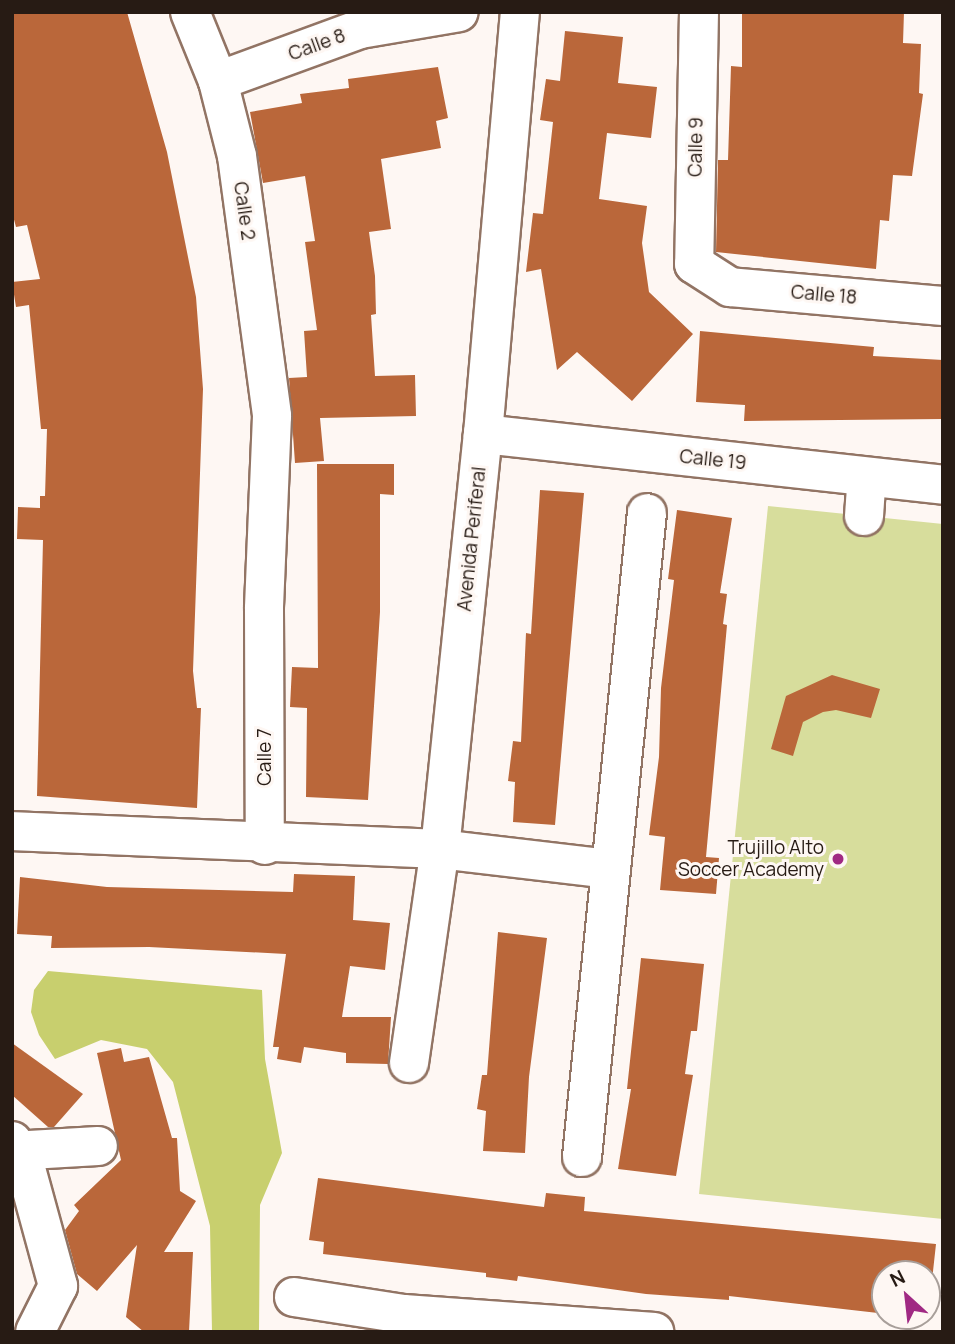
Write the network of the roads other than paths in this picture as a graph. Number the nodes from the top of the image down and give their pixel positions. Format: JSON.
{"nodes":[{"id":1,"x":190,"y":12,"type":"edge"},
{"id":2,"x":459,"y":12,"type":"edge"},
{"id":3,"x":520,"y":12,"type":"edge"},
{"id":4,"x":699,"y":12,"type":"edge"},
{"id":5,"x":218,"y":81,"type":"junction"},
{"id":6,"x":709,"y":273,"type":"joint"},
{"id":7,"x":943,"y":306,"type":"edge"},
{"id":8,"x":272,"y":416,"type":"joint"},
{"id":9,"x":483,"y":434,"type":"junction"},
{"id":10,"x":867,"y":477,"type":"junction"},
{"id":11,"x":943,"y":485,"type":"edge"},
{"id":12,"x":647,"y":513,"type":"dead end"},
{"id":13,"x":864,"y":516,"type":"dead end"},
{"id":14,"x":12,"y":831,"type":"edge"},
{"id":15,"x":265,"y":845,"type":"junction"},
{"id":16,"x":440,"y":849,"type":"junction"},
{"id":17,"x":611,"y":869,"type":"junction"},
{"id":18,"x":409,"y":1063,"type":"dead end"},
{"id":19,"x":98,"y":1146,"type":"dead end"},
{"id":20,"x":15,"y":1149,"type":"edge"},
{"id":21,"x":582,"y":1157,"type":"dead end"},
{"id":22,"x":294,"y":1297,"type":"dead end"},
{"id":23,"x":512,"y":1325,"type":"edge"},
{"id":24,"x":35,"y":1332,"type":"edge"},
{"id":25,"x":654,"y":1332,"type":"edge"}],
"edges":[{"from":1,"to":5,"type":"street","name":"Calle 2"},
{"from":2,"to":5,"type":"street","name":"Calle 8"},
{"from":3,"to":9,"type":"street","name":"Avenida Periferal"},
{"from":4,"to":6,"type":"street","name":"Calle 9"},
{"from":5,"to":8,"type":"street","name":"Calle 2"},
{"from":6,"to":7,"type":"street","name":"Calle 18"},
{"from":8,"to":15,"type":"street","name":"Calle 7"},
{"from":9,"to":10,"type":"street","name":"Calle 19"},
{"from":9,"to":16,"type":"street","name":"Avenida Periferal"},
{"from":10,"to":11,"type":"street","name":"Calle 19"},
{"from":10,"to":13,"type":"street"},
{"from":12,"to":17,"type":"street"},
{"from":14,"to":15,"type":"street"},
{"from":15,"to":16,"type":"street"},
{"from":16,"to":17,"type":"street"},
{"from":16,"to":18,"type":"street","name":"Avenida Periferal"},
{"from":17,"to":21,"type":"street"},
{"from":19,"to":20,"type":"street"},
{"from":20,"to":24,"type":"street"},
{"from":22,"to":23,"type":"street"},
{"from":23,"to":25,"type":"street"}]}
